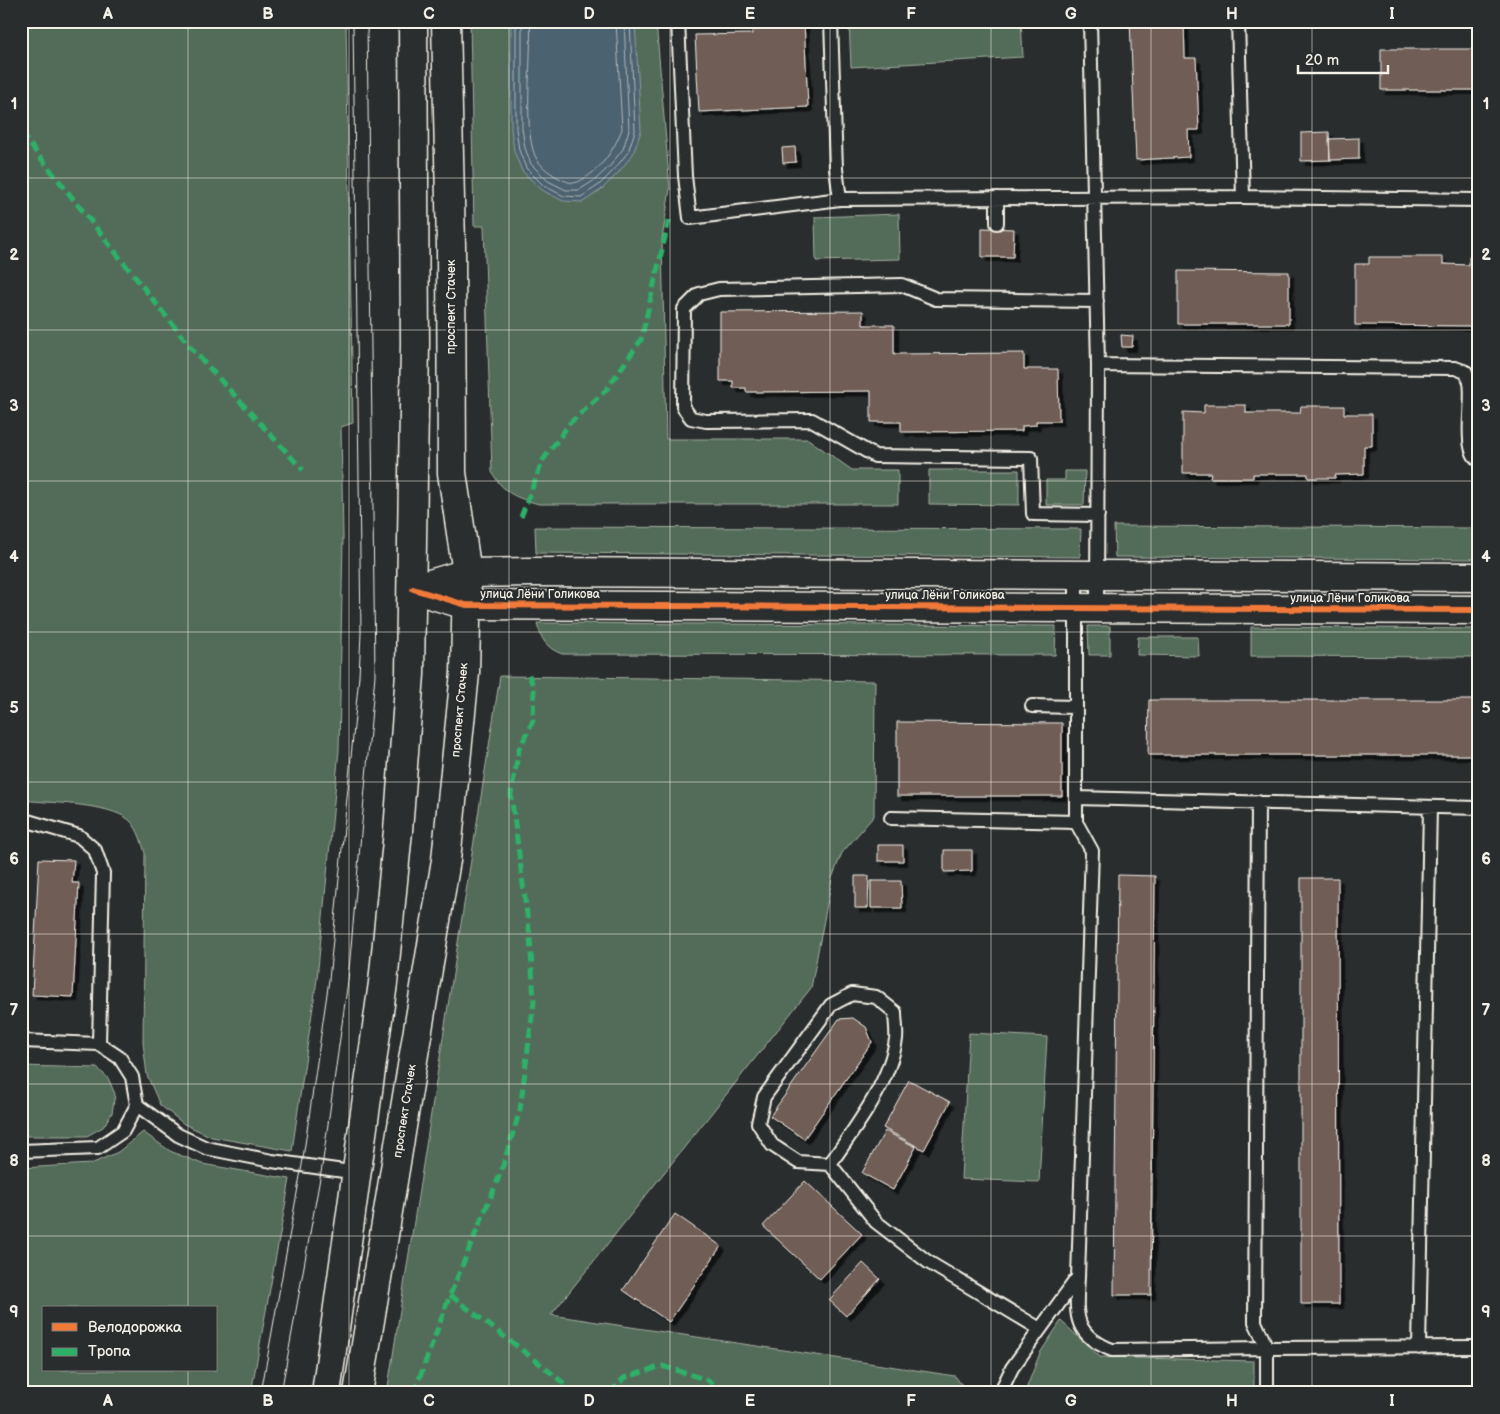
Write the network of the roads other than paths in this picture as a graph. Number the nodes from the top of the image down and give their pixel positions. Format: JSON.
{"nodes":[{"id":1,"x":413,"y":21,"type":"edge"},
{"id":2,"x":446,"y":21,"type":"edge"},
{"id":3,"x":678,"y":21,"type":"edge"},
{"id":4,"x":831,"y":21,"type":"edge"},
{"id":5,"x":1090,"y":21,"type":"edge"},
{"id":6,"x":1238,"y":21,"type":"edge"},
{"id":7,"x":1095,"y":197,"type":"junction"},
{"id":8,"x":1244,"y":197,"type":"junction"},
{"id":9,"x":998,"y":198,"type":"junction"},
{"id":10,"x":840,"y":199,"type":"junction"},
{"id":11,"x":1479,"y":200,"type":"edge"},
{"id":12,"x":998,"y":223,"type":"dead end"},
{"id":13,"x":1097,"y":301,"type":"junction"},
{"id":14,"x":1098,"y":365,"type":"junction"},
{"id":15,"x":1479,"y":460,"type":"edge"},
{"id":16,"x":1098,"y":515,"type":"junction"},
{"id":17,"x":467,"y":573,"type":"junction"},
{"id":18,"x":1086,"y":574,"type":"junction"},
{"id":19,"x":1479,"y":577,"type":"edge"},
{"id":20,"x":413,"y":589,"type":"junction"},
{"id":21,"x":466,"y":605,"type":"junction"},
{"id":22,"x":1086,"y":607,"type":"junction"},
{"id":23,"x":1479,"y":610,"type":"edge"},
{"id":24,"x":1032,"y":706,"type":"dead end"},
{"id":25,"x":1075,"y":707,"type":"junction"},
{"id":26,"x":1076,"y":798,"type":"junction"},
{"id":27,"x":1258,"y":802,"type":"junction"},
{"id":28,"x":1430,"y":808,"type":"junction"},
{"id":29,"x":1479,"y":808,"type":"edge"},
{"id":30,"x":891,"y":818,"type":"dead end"},
{"id":31,"x":21,"y":819,"type":"edge"},
{"id":32,"x":1076,"y":822,"type":"junction"},
{"id":33,"x":21,"y":1041,"type":"edge"},
{"id":34,"x":99,"y":1044,"type":"junction"},
{"id":35,"x":137,"y":1106,"type":"junction"},
{"id":36,"x":21,"y":1151,"type":"edge"},
{"id":37,"x":830,"y":1164,"type":"junction"},
{"id":38,"x":358,"y":1173,"type":"junction"},
{"id":39,"x":1078,"y":1277,"type":"junction"},
{"id":40,"x":1040,"y":1329,"type":"junction"},
{"id":41,"x":1479,"y":1347,"type":"edge"},
{"id":42,"x":1268,"y":1348,"type":"junction"},
{"id":43,"x":1419,"y":1348,"type":"junction"},
{"id":44,"x":326,"y":1393,"type":"edge"},
{"id":45,"x":358,"y":1393,"type":"edge"},
{"id":46,"x":1000,"y":1393,"type":"edge"},
{"id":47,"x":1267,"y":1393,"type":"edge"}],
"edges":[{"from":1,"to":20,"type":"main road"},
{"from":2,"to":17,"type":"main road","name":"проспект Стачек"},
{"from":3,"to":10,"type":"lane"},
{"from":4,"to":10,"type":"lane"},
{"from":5,"to":7,"type":"lane"},
{"from":6,"to":8,"type":"lane"},
{"from":7,"to":8,"type":"lane"},
{"from":7,"to":9,"type":"lane"},
{"from":7,"to":13,"type":"lane"},
{"from":8,"to":11,"type":"lane"},
{"from":9,"to":10,"type":"lane"},
{"from":9,"to":12,"type":"lane"},
{"from":13,"to":14,"type":"lane"},
{"from":13,"to":16,"type":"lane"},
{"from":14,"to":15,"type":"lane"},
{"from":14,"to":16,"type":"lane"},
{"from":16,"to":18,"type":"lane"},
{"from":17,"to":18,"type":"main road","name":"улица Лёни Голикова"},
{"from":17,"to":20,"type":"main road","name":"улица Лёни Голикова"},
{"from":17,"to":21,"type":"main road","name":"проспект Стачек"},
{"from":18,"to":19,"type":"main road","name":"улица Лёни Голикова"},
{"from":18,"to":22,"type":"lane"},
{"from":18,"to":22,"type":"lane"},
{"from":20,"to":21,"type":"main road","name":"улица Лёни Голикова"},
{"from":20,"to":38,"type":"main road"},
{"from":21,"to":22,"type":"main road","name":"улица Лёни Голикова"},
{"from":21,"to":45,"type":"main road","name":"проспект Стачек"},
{"from":22,"to":23,"type":"main road","name":"улица Лёни Голикова"},
{"from":22,"to":25,"type":"lane"},
{"from":24,"to":25,"type":"lane"},
{"from":25,"to":26,"type":"lane"},
{"from":26,"to":27,"type":"lane"},
{"from":26,"to":32,"type":"lane"},
{"from":27,"to":28,"type":"lane"},
{"from":27,"to":42,"type":"lane"},
{"from":28,"to":29,"type":"lane"},
{"from":28,"to":43,"type":"lane"},
{"from":30,"to":32,"type":"lane"},
{"from":31,"to":34,"type":"lane"},
{"from":32,"to":39,"type":"lane"},
{"from":33,"to":34,"type":"lane"},
{"from":34,"to":35,"type":"lane"},
{"from":35,"to":36,"type":"lane"},
{"from":35,"to":38,"type":"lane"},
{"from":37,"to":37,"type":"lane"},
{"from":37,"to":40,"type":"lane"},
{"from":38,"to":44,"type":"main road"},
{"from":39,"to":40,"type":"lane"},
{"from":39,"to":42,"type":"lane"},
{"from":40,"to":46,"type":"lane"},
{"from":41,"to":43,"type":"lane"},
{"from":42,"to":43,"type":"lane"},
{"from":42,"to":47,"type":"lane"}]}
